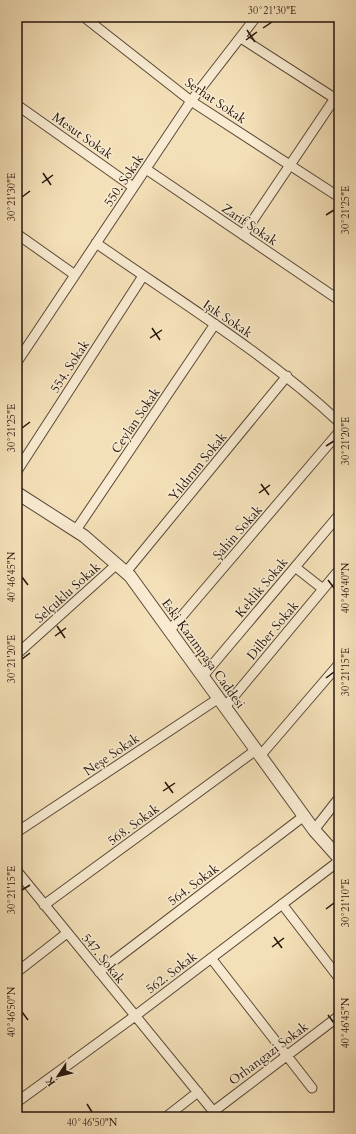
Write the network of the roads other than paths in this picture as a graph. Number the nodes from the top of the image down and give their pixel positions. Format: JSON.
{"nodes":[{"id":1,"x":84,"y":17,"type":"edge"},
{"id":2,"x":256,"y":17,"type":"edge"},
{"id":3,"x":241,"y":38,"type":"junction"},
{"id":4,"x":337,"y":99,"type":"edge"},
{"id":5,"x":191,"y":101,"type":"junction"},
{"id":6,"x":17,"y":104,"type":"edge"},
{"id":7,"x":290,"y":165,"type":"junction"},
{"id":8,"x":146,"y":169,"type":"junction"},
{"id":9,"x":133,"y":188,"type":"junction"},
{"id":10,"x":339,"y":197,"type":"edge"},
{"id":11,"x":17,"y":234,"type":"edge"},
{"id":12,"x":243,"y":235,"type":"junction"},
{"id":13,"x":96,"y":243,"type":"junction"},
{"id":14,"x":75,"y":275,"type":"junction"},
{"id":15,"x":143,"y":276,"type":"junction"},
{"id":16,"x":339,"y":300,"type":"edge"},
{"id":17,"x":215,"y":324,"type":"junction"},
{"id":18,"x":20,"y":350,"type":"edge"},
{"id":19,"x":17,"y":362,"type":"edge"},
{"id":20,"x":287,"y":376,"type":"junction"},
{"id":21,"x":339,"y":422,"type":"edge"},
{"id":22,"x":339,"y":432,"type":"edge"},
{"id":23,"x":17,"y":471,"type":"edge"},
{"id":24,"x":17,"y":493,"type":"edge"},
{"id":25,"x":339,"y":515,"type":"edge"},
{"id":26,"x":76,"y":530,"type":"junction"},
{"id":27,"x":295,"y":567,"type":"junction"},
{"id":28,"x":122,"y":568,"type":"junction"},
{"id":29,"x":339,"y":570,"type":"edge"},
{"id":30,"x":323,"y":589,"type":"junction"},
{"id":31,"x":170,"y":630,"type":"junction"},
{"id":32,"x":17,"y":654,"type":"edge"},
{"id":33,"x":339,"y":664,"type":"edge"},
{"id":34,"x":203,"y":676,"type":"junction"},
{"id":35,"x":222,"y":702,"type":"junction"},
{"id":36,"x":258,"y":753,"type":"junction"},
{"id":37,"x":339,"y":798,"type":"edge"},
{"id":38,"x":304,"y":816,"type":"junction"},
{"id":39,"x":314,"y":830,"type":"junction"},
{"id":40,"x":17,"y":832,"type":"edge"},
{"id":41,"x":339,"y":858,"type":"edge"},
{"id":42,"x":339,"y":861,"type":"edge"},
{"id":43,"x":17,"y":871,"type":"edge"},
{"id":44,"x":282,"y":904,"type":"junction"},
{"id":45,"x":44,"y":905,"type":"junction"},
{"id":46,"x":68,"y":933,"type":"junction"},
{"id":47,"x":211,"y":958,"type":"junction"},
{"id":48,"x":17,"y":972,"type":"edge"},
{"id":49,"x":98,"y":972,"type":"junction"},
{"id":50,"x":339,"y":978,"type":"edge"},
{"id":51,"x":135,"y":1016,"type":"junction"},
{"id":52,"x":339,"y":1016,"type":"edge"},
{"id":53,"x":286,"y":1055,"type":"junction"},
{"id":54,"x":312,"y":1088,"type":"dead end"},
{"id":55,"x":198,"y":1092,"type":"junction"},
{"id":56,"x":17,"y":1102,"type":"edge"},
{"id":57,"x":216,"y":1114,"type":"edge"},
{"id":58,"x":166,"y":1117,"type":"edge"}],
"edges":[{"from":1,"to":5,"type":"street","name":"Serhat Sokak"},
{"from":2,"to":3,"type":"street","name":"550. Sokak"},
{"from":3,"to":4,"type":"street"},
{"from":3,"to":5,"type":"street","name":"550. Sokak"},
{"from":4,"to":7,"type":"street"},
{"from":5,"to":7,"type":"street","name":"Serhat Sokak"},
{"from":5,"to":8,"type":"street","name":"550. Sokak"},
{"from":6,"to":9,"type":"street","name":"Mesut Sokak"},
{"from":7,"to":10,"type":"street","name":"Serhat Sokak"},
{"from":7,"to":12,"type":"street"},
{"from":8,"to":9,"type":"street","name":"550. Sokak"},
{"from":8,"to":12,"type":"street","name":"Zarif Sokak"},
{"from":9,"to":13,"type":"street","name":"550. Sokak"},
{"from":11,"to":14,"type":"street"},
{"from":12,"to":16,"type":"street","name":"Zarif Sokak"},
{"from":13,"to":14,"type":"street","name":"550. Sokak"},
{"from":13,"to":15,"type":"street","name":"Işık Sokak"},
{"from":14,"to":18,"type":"street","name":"550. Sokak"},
{"from":15,"to":17,"type":"street","name":"Işık Sokak"},
{"from":15,"to":23,"type":"street","name":"554. Sokak"},
{"from":17,"to":20,"type":"street","name":"Işık Sokak"},
{"from":17,"to":26,"type":"street","name":"Ceylan Sokak"},
{"from":18,"to":19,"type":"street","name":"550. Sokak"},
{"from":20,"to":21,"type":"street","name":"Işık Sokak"},
{"from":20,"to":28,"type":"street","name":"Yıldırım Sokak"},
{"from":22,"to":31,"type":"street","name":"Şahin Sokak"},
{"from":24,"to":26,"type":"street","name":"Eski Kazımpaşa Caddesi"},
{"from":25,"to":27,"type":"street","name":"Keklik Sokak"},
{"from":26,"to":28,"type":"street","name":"Eski Kazımpaşa Caddesi"},
{"from":27,"to":30,"type":"street"},
{"from":27,"to":34,"type":"street","name":"Keklik Sokak"},
{"from":28,"to":31,"type":"street","name":"Eski Kazımpaşa Caddesi"},
{"from":28,"to":32,"type":"street","name":"Selçuklu Sokak"},
{"from":29,"to":30,"type":"street","name":"Dilber Sokak"},
{"from":30,"to":35,"type":"street","name":"Dilber Sokak"},
{"from":31,"to":34,"type":"street","name":"Eski Kazımpaşa Caddesi"},
{"from":33,"to":36,"type":"street","name":"568. Sokak"},
{"from":34,"to":35,"type":"street","name":"Eski Kazımpaşa Caddesi"},
{"from":35,"to":36,"type":"street","name":"Eski Kazımpaşa Caddesi"},
{"from":35,"to":40,"type":"street","name":"Neşe Sokak"},
{"from":36,"to":38,"type":"street","name":"Eski Kazımpaşa Caddesi"},
{"from":36,"to":45,"type":"street","name":"568. Sokak"},
{"from":37,"to":39,"type":"street"},
{"from":38,"to":39,"type":"street","name":"Eski Kazımpaşa Caddesi"},
{"from":38,"to":49,"type":"street","name":"564. Sokak"},
{"from":39,"to":41,"type":"street","name":"Eski Kazımpaşa Caddesi"},
{"from":42,"to":44,"type":"street","name":"562. Sokak"},
{"from":43,"to":45,"type":"street","name":"547. Sokak"},
{"from":44,"to":47,"type":"street","name":"562. Sokak"},
{"from":44,"to":50,"type":"street"},
{"from":45,"to":46,"type":"street","name":"547. Sokak"},
{"from":46,"to":48,"type":"street"},
{"from":46,"to":49,"type":"street","name":"547. Sokak"},
{"from":47,"to":51,"type":"street","name":"562. Sokak"},
{"from":47,"to":53,"type":"street"},
{"from":49,"to":51,"type":"street","name":"547. Sokak"},
{"from":51,"to":55,"type":"street","name":"547. Sokak"},
{"from":51,"to":56,"type":"street","name":"562. Sokak"},
{"from":52,"to":53,"type":"street","name":"Orhangazi Sokak"},
{"from":53,"to":54,"type":"street"},
{"from":53,"to":57,"type":"street","name":"Orhangazi Sokak"},
{"from":55,"to":57,"type":"street","name":"547. Sokak"},
{"from":55,"to":58,"type":"street"}]}
